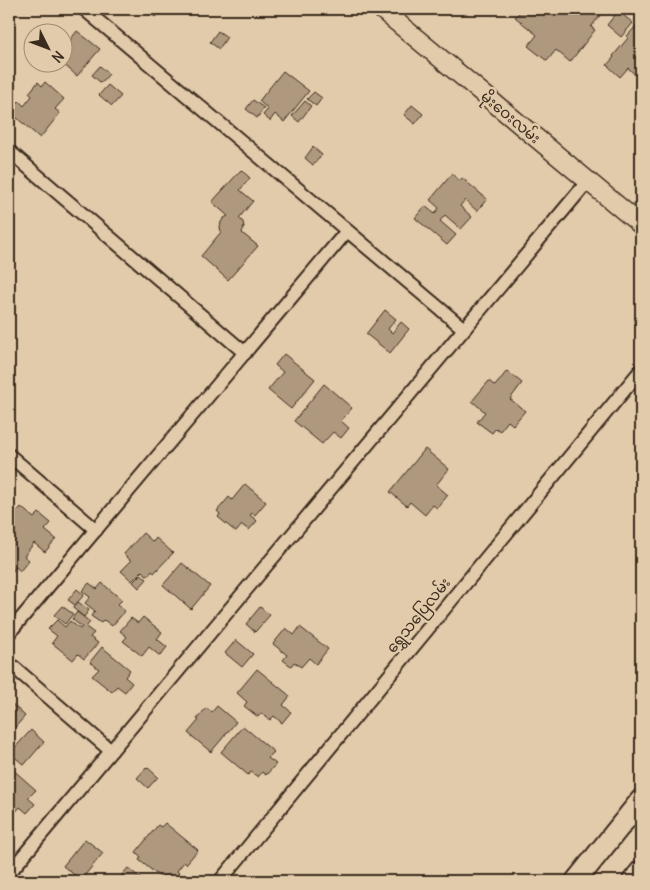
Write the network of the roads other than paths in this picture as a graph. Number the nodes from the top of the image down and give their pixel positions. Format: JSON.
{"nodes":[{"id":1,"x":84,"y":9,"type":"edge"},
{"id":2,"x":381,"y":9,"type":"edge"},
{"id":3,"x":9,"y":151,"type":"edge"},
{"id":4,"x":588,"y":180,"type":"junction"},
{"id":5,"x":641,"y":225,"type":"edge"},
{"id":6,"x":347,"y":231,"type":"junction"},
{"id":7,"x":464,"y":329,"type":"junction"},
{"id":8,"x":244,"y":353,"type":"junction"},
{"id":9,"x":641,"y":370,"type":"edge"},
{"id":10,"x":9,"y":455,"type":"edge"},
{"id":11,"x":96,"y":530,"type":"junction"},
{"id":12,"x":9,"y":633,"type":"edge"},
{"id":13,"x":9,"y":663,"type":"edge"},
{"id":14,"x":111,"y":751,"type":"junction"},
{"id":15,"x":641,"y":800,"type":"edge"},
{"id":16,"x":641,"y":871,"type":"edge"},
{"id":17,"x":9,"y":874,"type":"edge"},
{"id":18,"x":17,"y":881,"type":"edge"},
{"id":19,"x":220,"y":881,"type":"edge"},
{"id":20,"x":576,"y":881,"type":"edge"},
{"id":21,"x":633,"y":881,"type":"edge"}],
"edges":[{"from":1,"to":6,"type":"street"},
{"from":2,"to":4,"type":"street","name":"မိုးဝေးလမ်း"},
{"from":3,"to":8,"type":"street"},
{"from":4,"to":5,"type":"street","name":"မိုးဝေးလမ်း"},
{"from":4,"to":7,"type":"street"},
{"from":6,"to":7,"type":"street"},
{"from":6,"to":8,"type":"street"},
{"from":7,"to":14,"type":"street"},
{"from":8,"to":11,"type":"street"},
{"from":9,"to":19,"type":"street","name":"ရွှေသပြေလမ်း"},
{"from":10,"to":11,"type":"street"},
{"from":11,"to":12,"type":"street"},
{"from":13,"to":14,"type":"street"},
{"from":14,"to":17,"type":"street"},
{"from":15,"to":20,"type":"main road"},
{"from":16,"to":21,"type":"main road"},
{"from":17,"to":18,"type":"street"}]}
